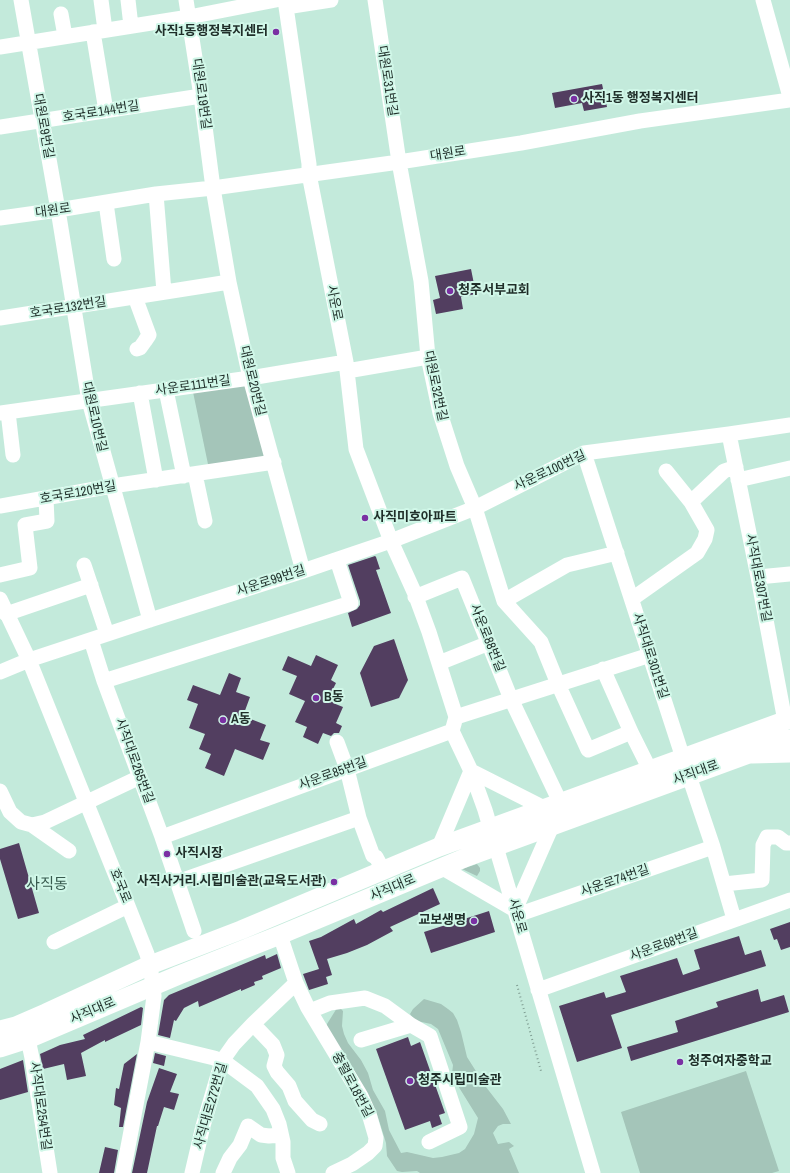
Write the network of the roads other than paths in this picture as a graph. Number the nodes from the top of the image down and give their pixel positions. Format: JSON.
{"nodes":[{"id":1,"x":22,"y":0,"type":"edge"},
{"id":2,"x":101,"y":0,"type":"edge"},
{"id":3,"x":128,"y":0,"type":"edge"},
{"id":4,"x":186,"y":0,"type":"edge"},
{"id":5,"x":331,"y":0,"type":"edge"},
{"id":6,"x":375,"y":0,"type":"edge"},
{"id":7,"x":763,"y":0,"type":"edge"},
{"id":8,"x":282,"y":2,"type":"edge"},
{"id":9,"x":61,"y":14,"type":"dead end"},
{"id":10,"x":189,"y":17,"type":"junction"},
{"id":11,"x":131,"y":26,"type":"junction"},
{"id":12,"x":99,"y":31,"type":"junction"},
{"id":13,"x":64,"y":36,"type":"junction"},
{"id":14,"x":29,"y":42,"type":"junction"},
{"id":15,"x":0,"y":47,"type":"edge"},
{"id":16,"x":202,"y":96,"type":"junction"},
{"id":17,"x":790,"y":98,"type":"edge"},
{"id":18,"x":106,"y":111,"type":"junction"},
{"id":19,"x":42,"y":121,"type":"junction"},
{"id":20,"x":0,"y":127,"type":"edge"},
{"id":21,"x":399,"y":162,"type":"junction"},
{"id":22,"x":310,"y":174,"type":"junction"},
{"id":23,"x":213,"y":188,"type":"junction"},
{"id":24,"x":156,"y":194,"type":"junction"},
{"id":25,"x":106,"y":202,"type":"junction"},
{"id":26,"x":58,"y":210,"type":"junction"},
{"id":27,"x":0,"y":218,"type":"edge"},
{"id":28,"x":114,"y":259,"type":"dead end"},
{"id":29,"x":229,"y":282,"type":"junction"},
{"id":30,"x":164,"y":292,"type":"junction"},
{"id":31,"x":135,"y":297,"type":"junction"},
{"id":32,"x":74,"y":307,"type":"junction"},
{"id":33,"x":0,"y":318,"type":"edge"},
{"id":34,"x":137,"y":349,"type":"dead end"},
{"id":35,"x":428,"y":357,"type":"junction"},
{"id":36,"x":346,"y":366,"type":"junction"},
{"id":37,"x":250,"y":378,"type":"junction"},
{"id":38,"x":166,"y":390,"type":"junction"},
{"id":39,"x":140,"y":393,"type":"junction"},
{"id":40,"x":89,"y":401,"type":"junction"},
{"id":41,"x":4,"y":413,"type":"edge"},
{"id":42,"x":790,"y":425,"type":"edge"},
{"id":43,"x":729,"y":434,"type":"junction"},
{"id":44,"x":584,"y":453,"type":"junction"},
{"id":45,"x":13,"y":455,"type":"dead end"},
{"id":46,"x":274,"y":462,"type":"junction"},
{"id":47,"x":790,"y":468,"type":"edge"},
{"id":48,"x":666,"y":471,"type":"dead end"},
{"id":49,"x":737,"y":474,"type":"junction"},
{"id":50,"x":189,"y":475,"type":"junction"},
{"id":51,"x":156,"y":480,"type":"junction"},
{"id":52,"x":112,"y":486,"type":"junction"},
{"id":53,"x":46,"y":498,"type":"junction"},
{"id":54,"x":691,"y":502,"type":"junction"},
{"id":55,"x":0,"y":506,"type":"edge"},
{"id":56,"x":475,"y":508,"type":"junction"},
{"id":57,"x":205,"y":521,"type":"dead end"},
{"id":58,"x":392,"y":541,"type":"junction"},
{"id":59,"x":617,"y":554,"type":"junction"},
{"id":60,"x":337,"y":560,"type":"junction"},
{"id":61,"x":84,"y":565,"type":"dead end"},
{"id":62,"x":303,"y":571,"type":"junction"},
{"id":63,"x":790,"y":574,"type":"edge"},
{"id":64,"x":0,"y":575,"type":"edge"},
{"id":65,"x":758,"y":577,"type":"junction"},
{"id":66,"x":91,"y":585,"type":"junction"},
{"id":67,"x":416,"y":596,"type":"junction"},
{"id":68,"x":0,"y":599,"type":"edge"},
{"id":69,"x":632,"y":599,"type":"junction"},
{"id":70,"x":504,"y":601,"type":"junction"},
{"id":71,"x":6,"y":614,"type":"junction"},
{"id":72,"x":150,"y":620,"type":"junction"},
{"id":73,"x":107,"y":634,"type":"junction"},
{"id":74,"x":91,"y":640,"type":"junction"},
{"id":75,"x":489,"y":643,"type":"junction"},
{"id":76,"x":650,"y":655,"type":"junction"},
{"id":77,"x":28,"y":660,"type":"junction"},
{"id":78,"x":439,"y":663,"type":"junction"},
{"id":79,"x":603,"y":670,"type":"junction"},
{"id":80,"x":0,"y":672,"type":"edge"},
{"id":81,"x":104,"y":681,"type":"junction"},
{"id":82,"x":558,"y":684,"type":"junction"},
{"id":83,"x":511,"y":699,"type":"junction"},
{"id":84,"x":454,"y":724,"type":"junction"},
{"id":85,"x":788,"y":726,"type":"edge"},
{"id":86,"x":630,"y":732,"type":"junction"},
{"id":87,"x":337,"y":742,"type":"dead end"},
{"id":88,"x":790,"y":755,"type":"edge"},
{"id":89,"x":741,"y":757,"type":"junction"},
{"id":90,"x":683,"y":758,"type":"junction"},
{"id":91,"x":347,"y":769,"type":"junction"},
{"id":92,"x":650,"y":770,"type":"junction"},
{"id":93,"x":471,"y":771,"type":"junction"},
{"id":94,"x":689,"y":776,"type":"junction"},
{"id":95,"x":140,"y":777,"type":"junction"},
{"id":96,"x":0,"y":791,"type":"edge"},
{"id":97,"x":86,"y":802,"type":"junction"},
{"id":98,"x":552,"y":805,"type":"junction"},
{"id":99,"x":359,"y":818,"type":"junction"},
{"id":100,"x":32,"y":825,"type":"junction"},
{"id":101,"x":552,"y":826,"type":"junction"},
{"id":102,"x":491,"y":828,"type":"junction"},
{"id":103,"x":162,"y":837,"type":"junction"},
{"id":104,"x":788,"y":843,"type":"edge"},
{"id":105,"x":496,"y":846,"type":"junction"},
{"id":106,"x":713,"y":846,"type":"junction"},
{"id":107,"x":439,"y":847,"type":"junction"},
{"id":108,"x":69,"y":851,"type":"dead end"},
{"id":109,"x":441,"y":867,"type":"junction"},
{"id":110,"x":383,"y":870,"type":"junction"},
{"id":111,"x":177,"y":882,"type":"junction"},
{"id":112,"x":724,"y":884,"type":"junction"},
{"id":113,"x":790,"y":900,"type":"edge"},
{"id":114,"x":128,"y":906,"type":"junction"},
{"id":115,"x":516,"y":913,"type":"junction"},
{"id":116,"x":734,"y":919,"type":"junction"},
{"id":117,"x":194,"y":930,"type":"dead end"},
{"id":118,"x":280,"y":935,"type":"junction"},
{"id":119,"x":54,"y":942,"type":"dead end"},
{"id":120,"x":150,"y":965,"type":"junction"},
{"id":121,"x":296,"y":983,"type":"junction"},
{"id":122,"x":153,"y":986,"type":"junction"},
{"id":123,"x":538,"y":990,"type":"junction"},
{"id":124,"x":310,"y":1011,"type":"junction"},
{"id":125,"x":253,"y":1024,"type":"junction"},
{"id":126,"x":411,"y":1025,"type":"junction"},
{"id":127,"x":0,"y":1030,"type":"edge"},
{"id":128,"x":28,"y":1039,"type":"junction"},
{"id":129,"x":360,"y":1040,"type":"dead end"},
{"id":130,"x":148,"y":1042,"type":"junction"},
{"id":131,"x":0,"y":1048,"type":"edge"},
{"id":132,"x":222,"y":1061,"type":"junction"},
{"id":133,"x":320,"y":1124,"type":"dead end"},
{"id":134,"x":281,"y":1135,"type":"junction"},
{"id":135,"x":429,"y":1142,"type":"dead end"},
{"id":136,"x":50,"y":1173,"type":"edge"},
{"id":137,"x":123,"y":1173,"type":"edge"},
{"id":138,"x":192,"y":1173,"type":"edge"},
{"id":139,"x":223,"y":1173,"type":"edge"},
{"id":140,"x":288,"y":1173,"type":"edge"},
{"id":141,"x":333,"y":1173,"type":"edge"},
{"id":142,"x":593,"y":1173,"type":"edge"}],
"edges":[{"from":1,"to":14,"type":"street","name":"대원로9번길"},
{"from":2,"to":12,"type":"street"},
{"from":3,"to":11,"type":"street"},
{"from":4,"to":10,"type":"street","name":"대원로19번길"},
{"from":5,"to":8,"type":"street"},
{"from":6,"to":21,"type":"street","name":"대원로31번길"},
{"from":7,"to":17,"type":"street"},
{"from":8,"to":10,"type":"street"},
{"from":8,"to":22,"type":"street","name":"사운로"},
{"from":9,"to":13,"type":"street"},
{"from":10,"to":11,"type":"street"},
{"from":10,"to":16,"type":"street","name":"대원로19번길"},
{"from":11,"to":12,"type":"street"},
{"from":12,"to":13,"type":"street"},
{"from":12,"to":18,"type":"street"},
{"from":13,"to":14,"type":"street"},
{"from":14,"to":15,"type":"street"},
{"from":14,"to":19,"type":"street","name":"대원로9번길"},
{"from":16,"to":18,"type":"street","name":"호국로144번길"},
{"from":16,"to":23,"type":"street","name":"대원로19번길"},
{"from":17,"to":21,"type":"street","name":"대원로"},
{"from":18,"to":19,"type":"street","name":"호국로144번길"},
{"from":19,"to":20,"type":"street","name":"호국로144번길"},
{"from":19,"to":26,"type":"street","name":"대원로9번길"},
{"from":21,"to":22,"type":"street","name":"대원로"},
{"from":21,"to":35,"type":"street","name":"대원로32번길"},
{"from":22,"to":23,"type":"street","name":"대원로"},
{"from":22,"to":36,"type":"street","name":"사운로"},
{"from":23,"to":24,"type":"street","name":"대원로"},
{"from":23,"to":29,"type":"street","name":"대원로20번길"},
{"from":24,"to":25,"type":"street","name":"대원로"},
{"from":24,"to":30,"type":"street"},
{"from":25,"to":26,"type":"street","name":"대원로"},
{"from":25,"to":28,"type":"street"},
{"from":26,"to":27,"type":"street","name":"대원로"},
{"from":26,"to":32,"type":"street","name":"대원로10번길"},
{"from":29,"to":30,"type":"street","name":"호국로132번길"},
{"from":29,"to":37,"type":"street","name":"대원로20번길"},
{"from":30,"to":31,"type":"street","name":"호국로132번길"},
{"from":31,"to":32,"type":"street","name":"호국로132번길"},
{"from":31,"to":34,"type":"street"},
{"from":32,"to":33,"type":"street","name":"호국로132번길"},
{"from":32,"to":40,"type":"street","name":"대원로10번길"},
{"from":35,"to":36,"type":"street","name":"사운로111번길"},
{"from":35,"to":56,"type":"street","name":"대원로32번길"},
{"from":36,"to":37,"type":"street","name":"사운로111번길"},
{"from":36,"to":58,"type":"street","name":"사운로"},
{"from":37,"to":38,"type":"street","name":"사운로111번길"},
{"from":37,"to":46,"type":"street","name":"대원로20번길"},
{"from":38,"to":39,"type":"street","name":"사운로111번길"},
{"from":38,"to":50,"type":"street"},
{"from":39,"to":40,"type":"street","name":"사운로111번길"},
{"from":39,"to":51,"type":"street"},
{"from":40,"to":41,"type":"street","name":"사운로111번길"},
{"from":40,"to":52,"type":"street","name":"대원로10번길"},
{"from":41,"to":45,"type":"street"},
{"from":42,"to":43,"type":"street","name":"사운로100번길"},
{"from":43,"to":44,"type":"street","name":"사운로100번길"},
{"from":43,"to":49,"type":"street","name":"사직대로307번길"},
{"from":44,"to":56,"type":"street","name":"사운로100번길"},
{"from":44,"to":59,"type":"street","name":"사직대로301번길"},
{"from":46,"to":50,"type":"street","name":"호국로120번길"},
{"from":46,"to":62,"type":"street","name":"대원로20번길"},
{"from":47,"to":49,"type":"street"},
{"from":48,"to":54,"type":"street"},
{"from":49,"to":54,"type":"street"},
{"from":49,"to":65,"type":"street","name":"사직대로307번길"},
{"from":50,"to":51,"type":"street","name":"호국로120번길"},
{"from":50,"to":57,"type":"street"},
{"from":51,"to":52,"type":"street","name":"호국로120번길"},
{"from":52,"to":53,"type":"street","name":"호국로120번길"},
{"from":52,"to":72,"type":"street","name":"대원로10번길"},
{"from":53,"to":55,"type":"street","name":"호국로120번길"},
{"from":53,"to":64,"type":"street"},
{"from":54,"to":69,"type":"street"},
{"from":56,"to":58,"type":"street","name":"사운로100번길"},
{"from":56,"to":70,"type":"street","name":"대원로32번길"},
{"from":58,"to":60,"type":"street","name":"사운로99번길"},
{"from":58,"to":67,"type":"street","name":"사운로"},
{"from":59,"to":69,"type":"street","name":"사직대로301번길"},
{"from":59,"to":70,"type":"street"},
{"from":60,"to":62,"type":"street","name":"사운로99번길"},
{"from":60,"to":81,"type":"street"},
{"from":61,"to":66,"type":"street"},
{"from":62,"to":72,"type":"street","name":"사운로99번길"},
{"from":63,"to":65,"type":"street"},
{"from":65,"to":85,"type":"street","name":"사직대로307번길"},
{"from":66,"to":71,"type":"street"},
{"from":66,"to":73,"type":"street"},
{"from":67,"to":75,"type":"street","name":"사운로88번길"},
{"from":67,"to":78,"type":"street","name":"사운로"},
{"from":68,"to":71,"type":"street","name":"호국로"},
{"from":69,"to":76,"type":"street","name":"사직대로301번길"},
{"from":70,"to":82,"type":"street","name":"대원로32번길"},
{"from":71,"to":77,"type":"street","name":"호국로"},
{"from":72,"to":73,"type":"street","name":"사운로99번길"},
{"from":73,"to":74,"type":"street","name":"사운로99번길"},
{"from":74,"to":77,"type":"street","name":"사운로99번길"},
{"from":74,"to":81,"type":"street","name":"사직대로265번길"},
{"from":75,"to":78,"type":"street"},
{"from":75,"to":83,"type":"street","name":"사운로88번길"},
{"from":76,"to":79,"type":"street"},
{"from":76,"to":90,"type":"street","name":"사직대로301번길"},
{"from":77,"to":80,"type":"street","name":"사운로99번길"},
{"from":77,"to":97,"type":"street","name":"호국로"},
{"from":78,"to":84,"type":"street","name":"사운로"},
{"from":79,"to":82,"type":"street"},
{"from":79,"to":86,"type":"street"},
{"from":81,"to":95,"type":"street","name":"사직대로265번길"},
{"from":82,"to":83,"type":"street"},
{"from":82,"to":86,"type":"street"},
{"from":83,"to":84,"type":"street"},
{"from":83,"to":98,"type":"street"},
{"from":84,"to":91,"type":"street","name":"사운로85번길"},
{"from":84,"to":93,"type":"street","name":"사운로"},
{"from":85,"to":89,"type":"main road","name":"사직대로"},
{"from":85,"to":90,"type":"main road","name":"사직대로"},
{"from":86,"to":92,"type":"street"},
{"from":87,"to":91,"type":"street","name":"사직대로"},
{"from":88,"to":89,"type":"street"},
{"from":89,"to":94,"type":"main road","name":"사직대로"},
{"from":90,"to":92,"type":"main road","name":"사직대로"},
{"from":91,"to":99,"type":"street","name":"사직대로"},
{"from":91,"to":103,"type":"street","name":"사운로85번길"},
{"from":92,"to":98,"type":"main road","name":"사직대로"},
{"from":93,"to":98,"type":"street"},
{"from":93,"to":102,"type":"street","name":"사운로"},
{"from":93,"to":107,"type":"street"},
{"from":94,"to":101,"type":"main road","name":"사직대로"},
{"from":94,"to":106,"type":"street"},
{"from":95,"to":97,"type":"street"},
{"from":95,"to":103,"type":"street","name":"사직대로265번길"},
{"from":96,"to":100,"type":"street"},
{"from":97,"to":100,"type":"street"},
{"from":97,"to":114,"type":"street","name":"호국로"},
{"from":98,"to":102,"type":"main road","name":"사직대로"},
{"from":99,"to":110,"type":"street","name":"사직대로"},
{"from":99,"to":111,"type":"street"},
{"from":100,"to":108,"type":"street"},
{"from":101,"to":105,"type":"main road","name":"사직대로"},
{"from":101,"to":115,"type":"street"},
{"from":102,"to":105,"type":"street","name":"사운로"},
{"from":102,"to":107,"type":"main road","name":"사직대로"},
{"from":103,"to":111,"type":"street","name":"사직대로265번길"},
{"from":104,"to":112,"type":"street"},
{"from":105,"to":109,"type":"main road","name":"사직대로"},
{"from":105,"to":115,"type":"street","name":"사운로"},
{"from":106,"to":112,"type":"street"},
{"from":106,"to":115,"type":"street","name":"사운로74번길"},
{"from":107,"to":110,"type":"main road","name":"사직대로"},
{"from":109,"to":115,"type":"street"},
{"from":109,"to":118,"type":"main road","name":"사직대로"},
{"from":110,"to":120,"type":"main road","name":"사직대로"},
{"from":111,"to":117,"type":"street","name":"사직대로265번길"},
{"from":112,"to":116,"type":"street"},
{"from":113,"to":116,"type":"street","name":"사운로68번길"},
{"from":114,"to":119,"type":"street"},
{"from":114,"to":120,"type":"street","name":"호국로"},
{"from":115,"to":123,"type":"street","name":"사운로"},
{"from":116,"to":123,"type":"street","name":"사운로68번길"},
{"from":118,"to":121,"type":"street"},
{"from":118,"to":122,"type":"main road","name":"사직대로"},
{"from":120,"to":122,"type":"street","name":"호국로"},
{"from":120,"to":127,"type":"main road","name":"사직대로"},
{"from":121,"to":124,"type":"street","name":"충렬로18번길"},
{"from":121,"to":125,"type":"street","name":"사직대로272번길"},
{"from":122,"to":128,"type":"main road","name":"사직대로"},
{"from":122,"to":130,"type":"street","name":"호국로"},
{"from":123,"to":142,"type":"street","name":"사운로"},
{"from":124,"to":126,"type":"street"},
{"from":124,"to":141,"type":"street","name":"충렬로18번길"},
{"from":125,"to":132,"type":"street","name":"사직대로272번길"},
{"from":125,"to":133,"type":"street"},
{"from":126,"to":129,"type":"street"},
{"from":126,"to":135,"type":"street"},
{"from":128,"to":131,"type":"main road","name":"사직대로"},
{"from":128,"to":136,"type":"street","name":"사직대로254번길"},
{"from":130,"to":132,"type":"street"},
{"from":130,"to":137,"type":"street","name":"호국로"},
{"from":132,"to":134,"type":"street"},
{"from":132,"to":138,"type":"street","name":"사직대로272번길"},
{"from":134,"to":139,"type":"street"},
{"from":134,"to":140,"type":"street"}]}
